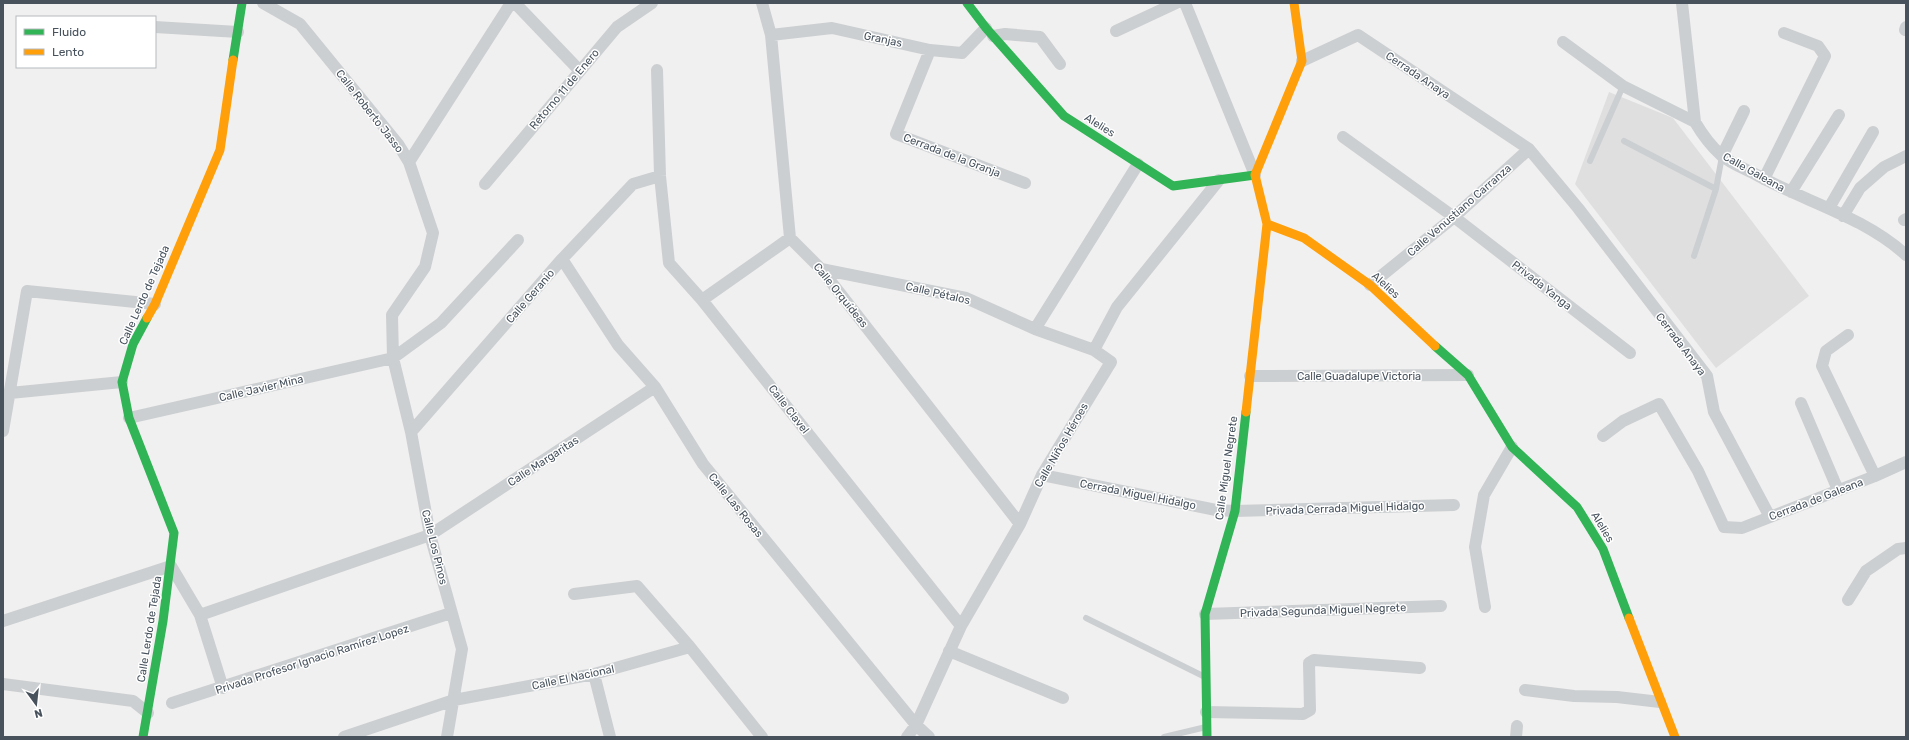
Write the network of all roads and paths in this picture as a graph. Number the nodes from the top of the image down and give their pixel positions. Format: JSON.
{"nodes":[{"id":1,"x":242,"y":3,"type":"edge"},
{"id":2,"x":263,"y":3,"type":"edge"},
{"id":3,"x":511,"y":3,"type":"edge"},
{"id":4,"x":515,"y":3,"type":"edge"},
{"id":5,"x":652,"y":3,"type":"edge"},
{"id":6,"x":762,"y":3,"type":"edge"},
{"id":7,"x":967,"y":3,"type":"edge"},
{"id":8,"x":1176,"y":3,"type":"edge"},
{"id":9,"x":1185,"y":3,"type":"edge"},
{"id":10,"x":1294,"y":3,"type":"edge"},
{"id":11,"x":1682,"y":3,"type":"edge"},
{"id":12,"x":156,"y":27,"type":"edge"},
{"id":13,"x":1116,"y":31,"type":"dead end"},
{"id":14,"x":238,"y":32,"type":"junction"},
{"id":15,"x":989,"y":32,"type":"junction"},
{"id":16,"x":1784,"y":33,"type":"dead end"},
{"id":17,"x":771,"y":35,"type":"junction"},
{"id":18,"x":1563,"y":42,"type":"dead end"},
{"id":19,"x":930,"y":50,"type":"junction"},
{"id":20,"x":1302,"y":61,"type":"junction"},
{"id":21,"x":1060,"y":64,"type":"dead end"},
{"id":22,"x":657,"y":70,"type":"dead end"},
{"id":23,"x":580,"y":71,"type":"junction"},
{"id":24,"x":1623,"y":86,"type":"junction"},
{"id":25,"x":1744,"y":111,"type":"dead end"},
{"id":26,"x":1839,"y":115,"type":"dead end"},
{"id":27,"x":1695,"y":122,"type":"junction"},
{"id":28,"x":1873,"y":132,"type":"dead end"},
{"id":29,"x":1343,"y":137,"type":"dead end"},
{"id":30,"x":1624,"y":141,"type":"dead end"},
{"id":31,"x":1529,"y":149,"type":"junction"},
{"id":32,"x":1722,"y":156,"type":"junction"},
{"id":33,"x":1906,"y":156,"type":"edge"},
{"id":34,"x":1590,"y":161,"type":"dead end"},
{"id":35,"x":409,"y":162,"type":"junction"},
{"id":36,"x":1138,"y":164,"type":"junction"},
{"id":37,"x":1255,"y":175,"type":"junction"},
{"id":38,"x":660,"y":176,"type":"junction"},
{"id":39,"x":1764,"y":179,"type":"junction"},
{"id":40,"x":1219,"y":180,"type":"junction"},
{"id":41,"x":1025,"y":183,"type":"dead end"},
{"id":42,"x":485,"y":184,"type":"dead end"},
{"id":43,"x":1716,"y":189,"type":"junction"},
{"id":44,"x":1791,"y":192,"type":"junction"},
{"id":45,"x":1829,"y":208,"type":"junction"},
{"id":46,"x":1843,"y":216,"type":"junction"},
{"id":47,"x":1454,"y":218,"type":"junction"},
{"id":48,"x":1267,"y":224,"type":"junction"},
{"id":49,"x":790,"y":238,"type":"junction"},
{"id":50,"x":518,"y":240,"type":"dead end"},
{"id":51,"x":1906,"y":255,"type":"edge"},
{"id":52,"x":1694,"y":256,"type":"dead end"},
{"id":53,"x":562,"y":259,"type":"junction"},
{"id":54,"x":822,"y":269,"type":"junction"},
{"id":55,"x":1370,"y":285,"type":"junction"},
{"id":56,"x":702,"y":300,"type":"junction"},
{"id":57,"x":155,"y":304,"type":"junction"},
{"id":58,"x":1036,"y":329,"type":"junction"},
{"id":59,"x":1848,"y":335,"type":"dead end"},
{"id":60,"x":1094,"y":350,"type":"junction"},
{"id":61,"x":1630,"y":353,"type":"dead end"},
{"id":62,"x":393,"y":358,"type":"junction"},
{"id":63,"x":1468,"y":375,"type":"junction"},
{"id":64,"x":1250,"y":376,"type":"junction"},
{"id":65,"x":122,"y":382,"type":"junction"},
{"id":66,"x":656,"y":387,"type":"junction"},
{"id":67,"x":10,"y":393,"type":"junction"},
{"id":68,"x":1801,"y":403,"type":"dead end"},
{"id":69,"x":129,"y":418,"type":"junction"},
{"id":70,"x":4,"y":423,"type":"edge"},
{"id":71,"x":411,"y":432,"type":"junction"},
{"id":72,"x":1603,"y":436,"type":"dead end"},
{"id":73,"x":1512,"y":447,"type":"junction"},
{"id":74,"x":1906,"y":462,"type":"edge"},
{"id":75,"x":1042,"y":475,"type":"junction"},
{"id":76,"x":1876,"y":476,"type":"junction"},
{"id":77,"x":1838,"y":490,"type":"junction"},
{"id":78,"x":1454,"y":505,"type":"dead end"},
{"id":79,"x":1235,"y":511,"type":"junction"},
{"id":80,"x":1770,"y":517,"type":"junction"},
{"id":81,"x":1020,"y":524,"type":"junction"},
{"id":82,"x":430,"y":535,"type":"junction"},
{"id":83,"x":1906,"y":548,"type":"edge"},
{"id":84,"x":171,"y":566,"type":"junction"},
{"id":85,"x":574,"y":594,"type":"dead end"},
{"id":86,"x":1848,"y":600,"type":"dead end"},
{"id":87,"x":1442,"y":606,"type":"dead end"},
{"id":88,"x":1485,"y":607,"type":"dead end"},
{"id":89,"x":451,"y":613,"type":"junction"},
{"id":90,"x":200,"y":614,"type":"junction"},
{"id":91,"x":1205,"y":614,"type":"junction"},
{"id":92,"x":1086,"y":618,"type":"dead end"},
{"id":93,"x":3,"y":621,"type":"edge"},
{"id":94,"x":961,"y":626,"type":"junction"},
{"id":95,"x":690,"y":648,"type":"junction"},
{"id":96,"x":950,"y":651,"type":"junction"},
{"id":97,"x":1420,"y":668,"type":"dead end"},
{"id":98,"x":594,"y":674,"type":"junction"},
{"id":99,"x":1204,"y":677,"type":"junction"},
{"id":100,"x":3,"y":684,"type":"edge"},
{"id":101,"x":223,"y":688,"type":"junction"},
{"id":102,"x":1525,"y":690,"type":"dead end"},
{"id":103,"x":1063,"y":698,"type":"dead end"},
{"id":104,"x":454,"y":700,"type":"junction"},
{"id":105,"x":1660,"y":702,"type":"junction"},
{"id":106,"x":172,"y":703,"type":"dead end"},
{"id":107,"x":1206,"y":712,"type":"junction"},
{"id":108,"x":148,"y":713,"type":"junction"},
{"id":109,"x":916,"y":725,"type":"junction"},
{"id":110,"x":1207,"y":726,"type":"junction"},
{"id":111,"x":143,"y":737,"type":"edge"},
{"id":112,"x":344,"y":737,"type":"edge"},
{"id":113,"x":447,"y":737,"type":"edge"},
{"id":114,"x":610,"y":737,"type":"edge"},
{"id":115,"x":762,"y":737,"type":"edge"},
{"id":116,"x":907,"y":737,"type":"edge"},
{"id":117,"x":929,"y":737,"type":"edge"},
{"id":118,"x":1164,"y":737,"type":"edge"},
{"id":119,"x":1207,"y":737,"type":"edge"},
{"id":120,"x":1675,"y":737,"type":"edge"}],
"edges":[{"from":1,"to":14,"type":"street","name":"Calle Lerdo de Tejada"},
{"from":2,"to":35,"type":"street","name":"Calle Roberto Jasso"},
{"from":3,"to":35,"type":"street"},
{"from":4,"to":23,"type":"street"},
{"from":5,"to":23,"type":"street","name":"Retorno 11 de Enero"},
{"from":6,"to":17,"type":"street"},
{"from":7,"to":15,"type":"street","name":"Alelies"},
{"from":8,"to":13,"type":"street"},
{"from":9,"to":37,"type":"street"},
{"from":10,"to":20,"type":"street"},
{"from":11,"to":27,"type":"street","name":"Calle Galeana"},
{"from":12,"to":14,"type":"street"},
{"from":14,"to":57,"type":"street","name":"Calle Lerdo de Tejada"},
{"from":15,"to":19,"type":"street","name":"Granjas"},
{"from":15,"to":21,"type":"street"},
{"from":15,"to":36,"type":"street","name":"Alelies"},
{"from":16,"to":39,"type":"street"},
{"from":17,"to":19,"type":"street","name":"Granjas"},
{"from":17,"to":49,"type":"street"},
{"from":18,"to":24,"type":"street"},
{"from":19,"to":41,"type":"street","name":"Cerrada de la Granja"},
{"from":20,"to":31,"type":"street","name":"Cerrada Anaya"},
{"from":20,"to":37,"type":"street"},
{"from":22,"to":38,"type":"street","name":"Calle Clavel"},
{"from":23,"to":42,"type":"street","name":"Retorno 11 de Enero"},
{"from":24,"to":27,"type":"street"},
{"from":24,"to":34,"type":"lane"},
{"from":25,"to":32,"type":"street"},
{"from":26,"to":44,"type":"street"},
{"from":27,"to":32,"type":"street","name":"Calle Galeana"},
{"from":28,"to":45,"type":"street"},
{"from":29,"to":47,"type":"street","name":"Privada Yanga"},
{"from":30,"to":43,"type":"lane"},
{"from":31,"to":47,"type":"street","name":"Calle Venustiano Carranza"},
{"from":31,"to":80,"type":"street","name":"Cerrada Anaya"},
{"from":32,"to":39,"type":"street","name":"Calle Galeana"},
{"from":32,"to":43,"type":"lane"},
{"from":33,"to":46,"type":"street"},
{"from":35,"to":62,"type":"street","name":"Calle Roberto Jasso"},
{"from":36,"to":40,"type":"street","name":"Alelies"},
{"from":36,"to":58,"type":"street"},
{"from":37,"to":40,"type":"street","name":"Alelies"},
{"from":37,"to":48,"type":"street"},
{"from":38,"to":53,"type":"street","name":"Calle Geranio"},
{"from":38,"to":56,"type":"street","name":"Calle Clavel"},
{"from":39,"to":44,"type":"street","name":"Calle Galeana"},
{"from":40,"to":60,"type":"street"},
{"from":43,"to":52,"type":"lane"},
{"from":44,"to":45,"type":"street","name":"Calle Galeana"},
{"from":45,"to":46,"type":"street","name":"Calle Galeana"},
{"from":46,"to":51,"type":"street","name":"Calle Galeana"},
{"from":47,"to":55,"type":"street","name":"Calle Venustiano Carranza"},
{"from":47,"to":61,"type":"street","name":"Privada Yanga"},
{"from":48,"to":55,"type":"street","name":"Alelies"},
{"from":48,"to":64,"type":"street","name":"Calle Miguel Negrete"},
{"from":49,"to":54,"type":"street","name":"Calle Orquídeas"},
{"from":49,"to":56,"type":"street"},
{"from":50,"to":62,"type":"street"},
{"from":53,"to":66,"type":"street","name":"Calle Las Rosas"},
{"from":53,"to":71,"type":"street","name":"Calle Geranio"},
{"from":54,"to":58,"type":"street","name":"Calle Pétalos"},
{"from":54,"to":81,"type":"street","name":"Calle Orquídeas"},
{"from":55,"to":63,"type":"street","name":"Alelies"},
{"from":56,"to":94,"type":"street","name":"Calle Clavel"},
{"from":57,"to":65,"type":"street","name":"Calle Lerdo de Tejada"},
{"from":57,"to":67,"type":"street"},
{"from":58,"to":60,"type":"street","name":"Calle Pétalos"},
{"from":59,"to":76,"type":"street"},
{"from":60,"to":75,"type":"street","name":"Calle Niños Héroes"},
{"from":62,"to":69,"type":"street","name":"Calle Javier Mina"},
{"from":62,"to":71,"type":"street","name":"Calle Los Pinos"},
{"from":63,"to":64,"type":"street","name":"Calle Guadalupe Victoria"},
{"from":63,"to":73,"type":"street","name":"Alelies"},
{"from":64,"to":79,"type":"street","name":"Calle Miguel Negrete"},
{"from":65,"to":67,"type":"street"},
{"from":65,"to":69,"type":"street","name":"Calle Lerdo de Tejada"},
{"from":66,"to":82,"type":"street","name":"Calle Margaritas"},
{"from":66,"to":109,"type":"street","name":"Calle Las Rosas"},
{"from":67,"to":70,"type":"street"},
{"from":68,"to":77,"type":"street"},
{"from":69,"to":84,"type":"street","name":"Calle Lerdo de Tejada"},
{"from":71,"to":82,"type":"street","name":"Calle Los Pinos"},
{"from":72,"to":80,"type":"street","name":"Cerrada de Galeana"},
{"from":73,"to":88,"type":"street"},
{"from":73,"to":105,"type":"street","name":"Alelies"},
{"from":74,"to":76,"type":"street","name":"Cerrada de Galeana"},
{"from":75,"to":79,"type":"street","name":"Cerrada Miguel Hidalgo"},
{"from":75,"to":81,"type":"street","name":"Calle Niños Héroes"},
{"from":76,"to":77,"type":"street","name":"Cerrada de Galeana"},
{"from":77,"to":80,"type":"street","name":"Cerrada de Galeana"},
{"from":78,"to":79,"type":"street","name":"Privada Cerrada Miguel Hidalgo"},
{"from":79,"to":91,"type":"street","name":"Calle Miguel Negrete"},
{"from":81,"to":94,"type":"street","name":"Calle Niños Héroes"},
{"from":82,"to":89,"type":"street","name":"Calle Los Pinos"},
{"from":82,"to":90,"type":"street","name":"Calle Margaritas"},
{"from":83,"to":86,"type":"street"},
{"from":84,"to":90,"type":"street"},
{"from":84,"to":93,"type":"street"},
{"from":84,"to":108,"type":"street","name":"Calle Lerdo de Tejada"},
{"from":85,"to":95,"type":"street"},
{"from":87,"to":91,"type":"street","name":"Privada Segunda Miguel Negrete"},
{"from":89,"to":101,"type":"street","name":"Privada Profesor Ignacio Ramírez Lopez"},
{"from":89,"to":104,"type":"street","name":"Calle Los Pinos"},
{"from":90,"to":101,"type":"street"},
{"from":91,"to":99,"type":"street","name":"Calle Miguel Negrete"},
{"from":92,"to":99,"type":"lane"},
{"from":94,"to":96,"type":"street","name":"Calle Niños Héroes"},
{"from":95,"to":98,"type":"street","name":"Calle El Nacional"},
{"from":95,"to":115,"type":"street"},
{"from":96,"to":103,"type":"street"},
{"from":96,"to":109,"type":"street","name":"Calle Niños Héroes"},
{"from":97,"to":107,"type":"street"},
{"from":98,"to":104,"type":"street","name":"Calle El Nacional"},
{"from":98,"to":114,"type":"street"},
{"from":99,"to":107,"type":"street","name":"Calle Miguel Negrete"},
{"from":100,"to":108,"type":"street"},
{"from":101,"to":106,"type":"street","name":"Privada Profesor Ignacio Ramírez Lopez"},
{"from":102,"to":105,"type":"street"},
{"from":104,"to":112,"type":"street","name":"Calle El Nacional"},
{"from":104,"to":113,"type":"street","name":"Calle Los Pinos"},
{"from":105,"to":120,"type":"street","name":"Alelies"},
{"from":107,"to":110,"type":"street","name":"Calle Miguel Negrete"},
{"from":108,"to":111,"type":"street","name":"Calle Lerdo de Tejada"},
{"from":109,"to":116,"type":"street","name":"Calle Niños Héroes"},
{"from":109,"to":117,"type":"street","name":"Calle Las Rosas"},
{"from":110,"to":118,"type":"lane"},
{"from":110,"to":119,"type":"street","name":"Calle Miguel Negrete"}]}
